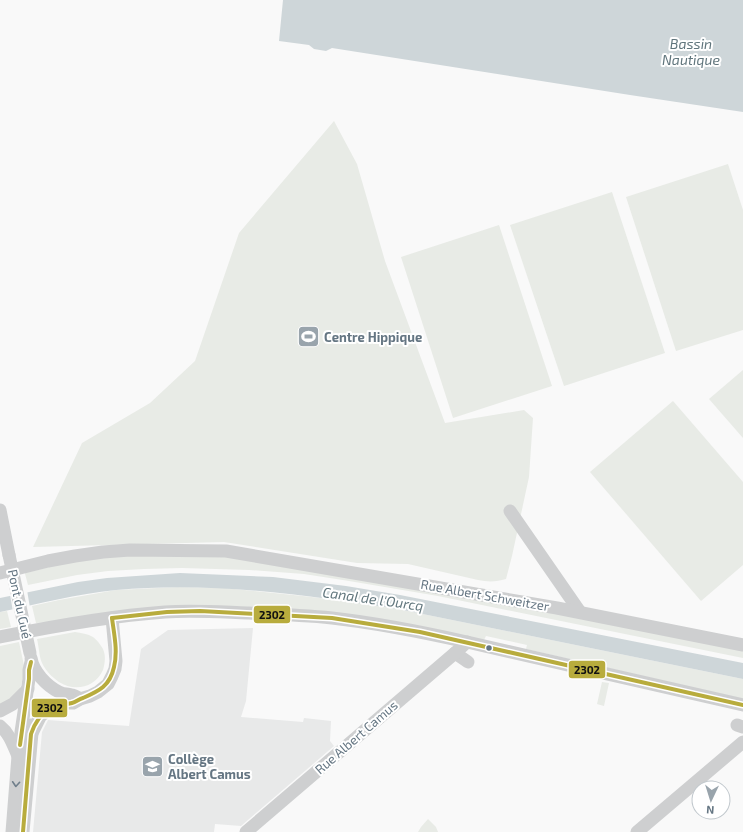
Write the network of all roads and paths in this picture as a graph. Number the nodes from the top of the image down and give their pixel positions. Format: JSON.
{"nodes":[{"id":1,"x":0,"y":510,"type":"edge"},
{"id":2,"x":510,"y":512,"type":"dead end"},
{"id":3,"x":0,"y":573,"type":"edge"},
{"id":4,"x":580,"y":612,"type":"junction"},
{"id":5,"x":112,"y":618,"type":"junction"},
{"id":6,"x":0,"y":637,"type":"edge"},
{"id":7,"x":466,"y":642,"type":"junction"},
{"id":8,"x":743,"y":645,"type":"edge"},
{"id":9,"x":455,"y":653,"type":"junction"},
{"id":10,"x":32,"y":661,"type":"junction"},
{"id":11,"x":468,"y":662,"type":"dead end"},
{"id":12,"x":28,"y":689,"type":"junction"},
{"id":13,"x":80,"y":699,"type":"junction"},
{"id":14,"x":743,"y":704,"type":"edge"},
{"id":15,"x":0,"y":712,"type":"edge"},
{"id":16,"x":0,"y":726,"type":"edge"},
{"id":17,"x":32,"y":733,"type":"junction"},
{"id":18,"x":743,"y":742,"type":"edge"},
{"id":19,"x":18,"y":756,"type":"junction"},
{"id":20,"x":12,"y":832,"type":"edge"},
{"id":21,"x":23,"y":832,"type":"edge"},
{"id":22,"x":246,"y":832,"type":"edge"},
{"id":23,"x":638,"y":832,"type":"edge"}],
"edges":[{"from":1,"to":10,"type":"street","name":"Pont du Gué","bridge":true},
{"from":2,"to":4,"type":"street"},
{"from":3,"to":4,"type":"street","name":"Rue Albert Schweitzer"},
{"from":4,"to":8,"type":"street","name":"Rue Albert Schweitzer"},
{"from":5,"to":6,"type":"street"},
{"from":5,"to":7,"type":"street"},
{"from":5,"to":13,"type":"street"},
{"from":7,"to":9,"type":"street","name":"Rue Albert Camus"},
{"from":7,"to":14,"type":"street"},
{"from":9,"to":11,"type":"street"},
{"from":9,"to":22,"type":"street","name":"Rue Albert Camus"},
{"from":10,"to":12,"type":"street"},
{"from":10,"to":13,"type":"street"},
{"from":10,"to":17,"type":"street"},
{"from":12,"to":15,"type":"street"},
{"from":12,"to":19,"type":"street"},
{"from":13,"to":17,"type":"street"},
{"from":16,"to":19,"type":"street"},
{"from":17,"to":21,"type":"street"},
{"from":18,"to":23,"type":"street"},
{"from":19,"to":20,"type":"street","one_way":true}]}
